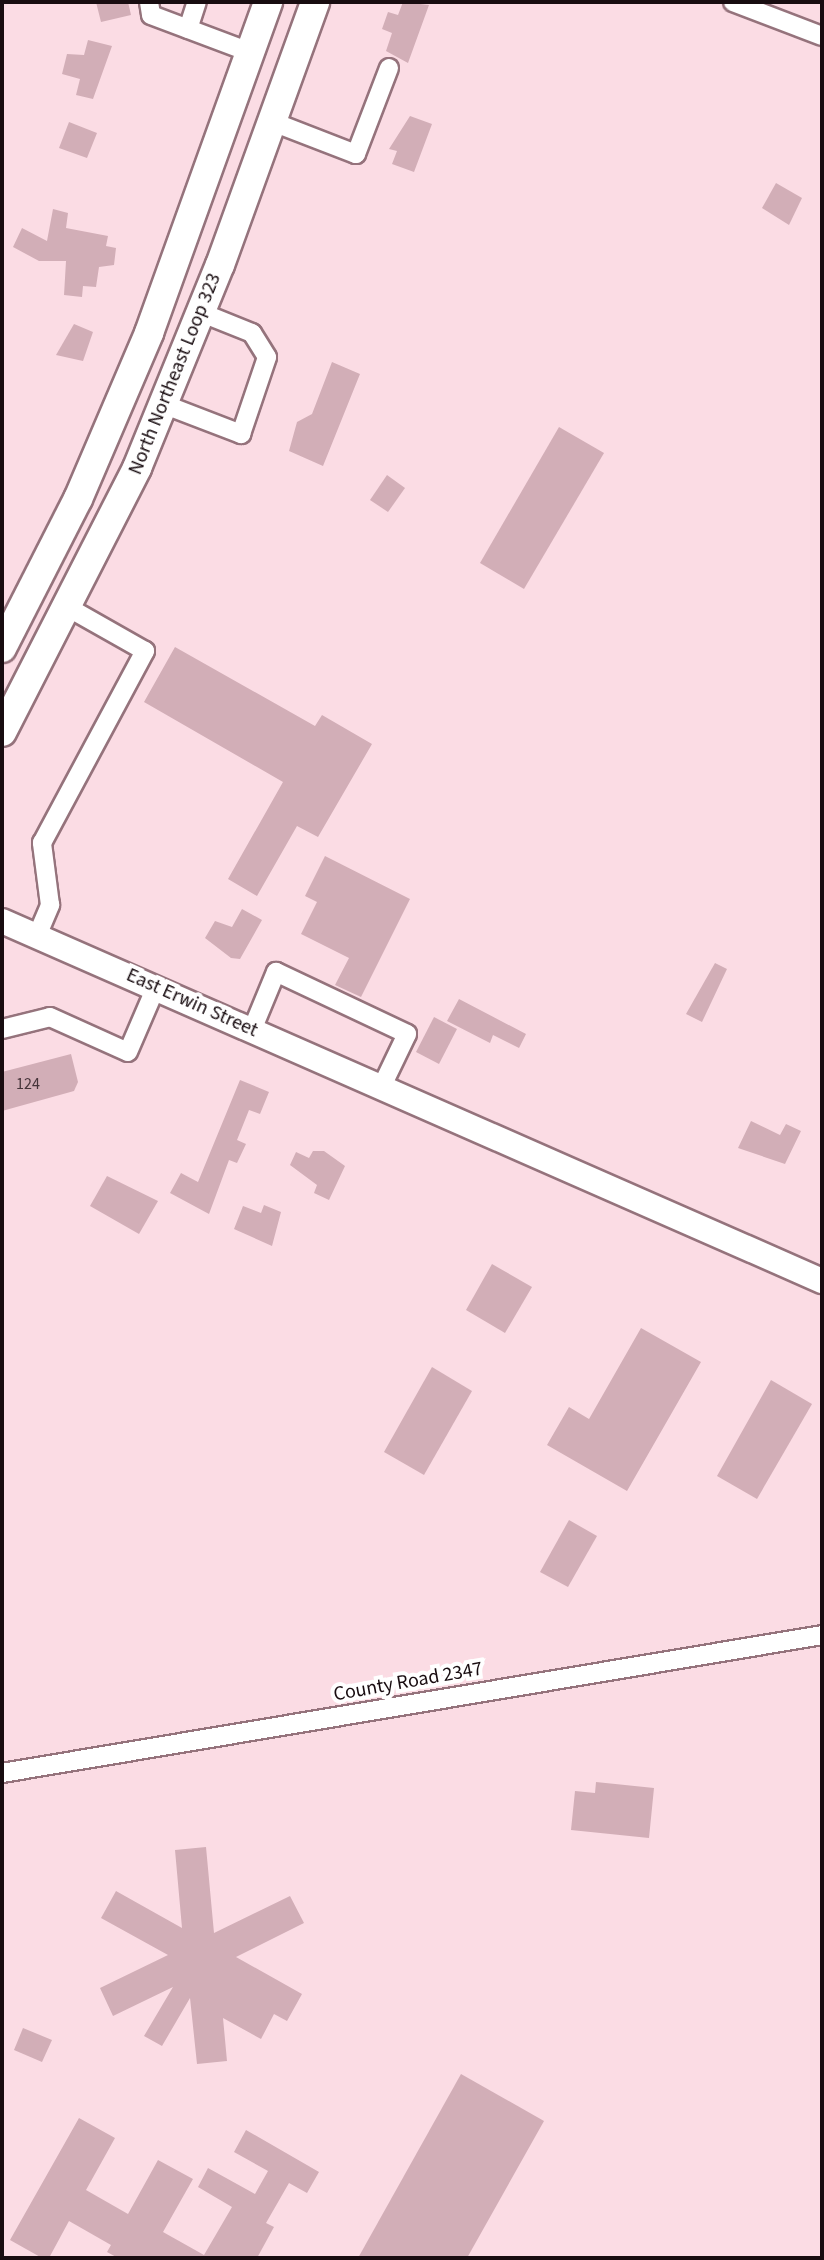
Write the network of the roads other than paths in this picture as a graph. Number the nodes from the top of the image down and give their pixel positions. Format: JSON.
{"nodes":[{"id":1,"x":149,"y":2,"type":"edge"},
{"id":2,"x":197,"y":2,"type":"edge"},
{"id":3,"x":268,"y":2,"type":"edge"},
{"id":4,"x":315,"y":2,"type":"edge"},
{"id":5,"x":733,"y":2,"type":"edge"},
{"id":6,"x":188,"y":29,"type":"junction"},
{"id":7,"x":822,"y":36,"type":"edge"},
{"id":8,"x":252,"y":53,"type":"junction"},
{"id":9,"x":389,"y":68,"type":"dead end"},
{"id":10,"x":273,"y":122,"type":"junction"},
{"id":11,"x":202,"y":313,"type":"junction"},
{"id":12,"x":163,"y":404,"type":"junction"},
{"id":13,"x":69,"y":608,"type":"junction"},
{"id":14,"x":2,"y":648,"type":"edge"},
{"id":15,"x":2,"y":732,"type":"edge"},
{"id":16,"x":2,"y":921,"type":"edge"},
{"id":17,"x":37,"y":936,"type":"junction"},
{"id":18,"x":156,"y":987,"type":"junction"},
{"id":19,"x":2,"y":1029,"type":"edge"},
{"id":20,"x":252,"y":1030,"type":"junction"},
{"id":21,"x":381,"y":1088,"type":"junction"},
{"id":22,"x":822,"y":1281,"type":"edge"},
{"id":23,"x":822,"y":1635,"type":"edge"},
{"id":24,"x":2,"y":1773,"type":"edge"}],
"edges":[{"from":1,"to":6,"type":"street"},
{"from":2,"to":6,"type":"street"},
{"from":3,"to":8,"type":"highway","name":"North Northeast Loop 323"},
{"from":4,"to":10,"type":"highway","name":"North Northeast Loop 323"},
{"from":5,"to":7,"type":"street"},
{"from":6,"to":8,"type":"street"},
{"from":8,"to":14,"type":"highway","name":"North Northeast Loop 323"},
{"from":9,"to":10,"type":"street"},
{"from":10,"to":11,"type":"highway","name":"North Northeast Loop 323"},
{"from":11,"to":12,"type":"highway","name":"North Northeast Loop 323"},
{"from":11,"to":12,"type":"street"},
{"from":12,"to":13,"type":"highway","name":"North Northeast Loop 323"},
{"from":13,"to":15,"type":"highway","name":"North Northeast Loop 323"},
{"from":13,"to":17,"type":"street"},
{"from":16,"to":17,"type":"main road","name":"East Erwin Street"},
{"from":17,"to":18,"type":"main road","name":"East Erwin Street"},
{"from":18,"to":19,"type":"street"},
{"from":18,"to":20,"type":"main road","name":"East Erwin Street"},
{"from":20,"to":21,"type":"main road","name":"East Erwin Street"},
{"from":20,"to":21,"type":"street"},
{"from":21,"to":22,"type":"main road","name":"East Erwin Street"},
{"from":23,"to":24,"type":"street","name":"County Road 2347"}]}
